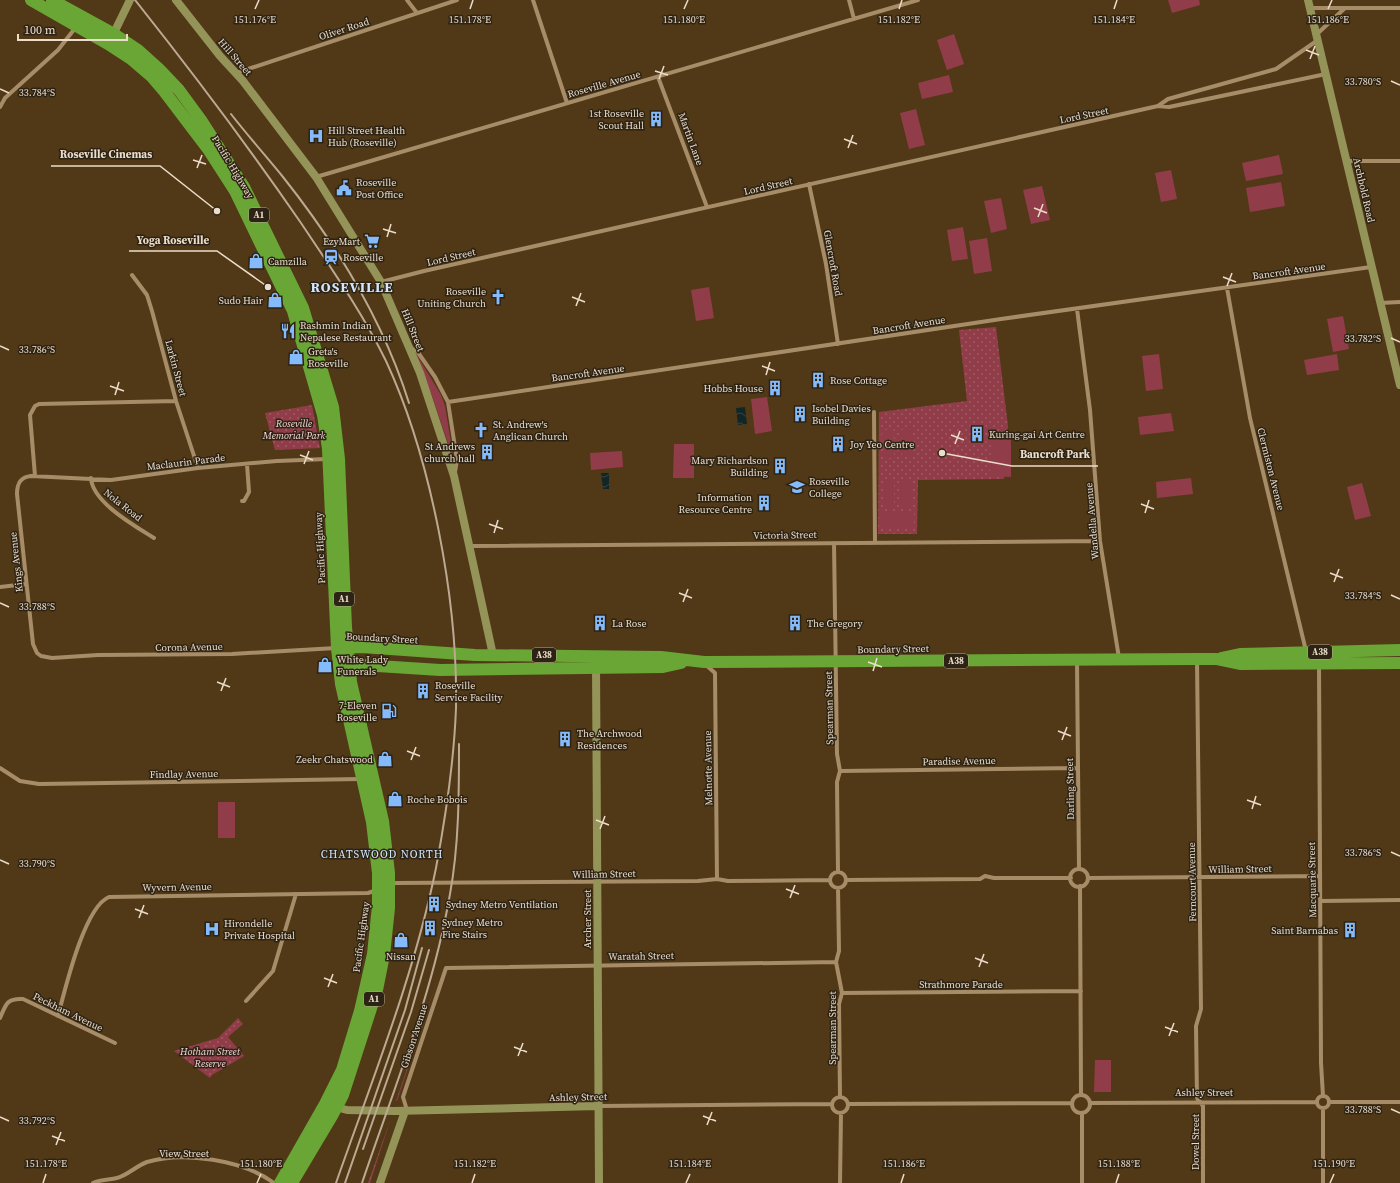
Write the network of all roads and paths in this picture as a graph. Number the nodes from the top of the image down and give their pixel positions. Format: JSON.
{"nodes":[{"id":1,"x":31,"y":0,"type":"edge"},
{"id":2,"x":52,"y":0,"type":"edge"},
{"id":3,"x":176,"y":0,"type":"edge"},
{"id":4,"x":407,"y":0,"type":"edge"},
{"id":5,"x":457,"y":0,"type":"edge"},
{"id":6,"x":533,"y":0,"type":"edge"},
{"id":7,"x":849,"y":0,"type":"edge"},
{"id":8,"x":918,"y":0,"type":"edge"},
{"id":9,"x":128,"y":4,"type":"edge"},
{"id":10,"x":1310,"y":4,"type":"edge"},
{"id":11,"x":1345,"y":8,"type":"junction"},
{"id":12,"x":1400,"y":8,"type":"edge"},
{"id":13,"x":417,"y":13,"type":"junction"},
{"id":14,"x":854,"y":19,"type":"junction"},
{"id":15,"x":80,"y":21,"type":"junction"},
{"id":16,"x":1317,"y":37,"type":"junction"},
{"id":17,"x":111,"y":39,"type":"junction"},
{"id":18,"x":236,"y":73,"type":"junction"},
{"id":19,"x":1326,"y":74,"type":"junction"},
{"id":20,"x":658,"y":77,"type":"junction"},
{"id":21,"x":567,"y":103,"type":"junction"},
{"id":22,"x":1158,"y":106,"type":"junction"},
{"id":23,"x":0,"y":107,"type":"edge"},
{"id":24,"x":1347,"y":161,"type":"junction"},
{"id":25,"x":1400,"y":161,"type":"edge"},
{"id":26,"x":316,"y":177,"type":"junction"},
{"id":27,"x":809,"y":184,"type":"junction"},
{"id":28,"x":707,"y":207,"type":"junction"},
{"id":29,"x":1371,"y":267,"type":"junction"},
{"id":30,"x":132,"y":275,"type":"dead end"},
{"id":31,"x":381,"y":282,"type":"junction"},
{"id":32,"x":1227,"y":288,"type":"junction"},
{"id":33,"x":1400,"y":302,"type":"edge"},
{"id":34,"x":1380,"y":303,"type":"junction"},
{"id":35,"x":1077,"y":309,"type":"junction"},
{"id":36,"x":838,"y":344,"type":"junction"},
{"id":37,"x":408,"y":346,"type":"junction"},
{"id":38,"x":1400,"y":385,"type":"edge"},
{"id":39,"x":176,"y":401,"type":"junction"},
{"id":40,"x":448,"y":402,"type":"junction"},
{"id":41,"x":874,"y":412,"type":"dead end"},
{"id":42,"x":334,"y":459,"type":"junction"},
{"id":43,"x":246,"y":464,"type":"junction"},
{"id":44,"x":198,"y":468,"type":"junction"},
{"id":45,"x":35,"y":476,"type":"junction"},
{"id":46,"x":454,"y":476,"type":"junction"},
{"id":47,"x":92,"y":478,"type":"junction"},
{"id":48,"x":242,"y":501,"type":"dead end"},
{"id":49,"x":154,"y":538,"type":"dead end"},
{"id":50,"x":1100,"y":541,"type":"junction"},
{"id":51,"x":875,"y":542,"type":"junction"},
{"id":52,"x":834,"y":543,"type":"junction"},
{"id":53,"x":470,"y":546,"type":"junction"},
{"id":54,"x":26,"y":584,"type":"junction"},
{"id":55,"x":0,"y":587,"type":"edge"},
{"id":56,"x":342,"y":648,"type":"junction"},
{"id":57,"x":1400,"y":650,"type":"edge"},
{"id":58,"x":1306,"y":653,"type":"junction"},
{"id":59,"x":493,"y":655,"type":"junction"},
{"id":60,"x":41,"y":656,"type":"joint"},
{"id":61,"x":1119,"y":659,"type":"junction"},
{"id":62,"x":1198,"y":659,"type":"junction"},
{"id":63,"x":1216,"y":659,"type":"junction"},
{"id":64,"x":1077,"y":660,"type":"junction"},
{"id":65,"x":596,"y":661,"type":"junction"},
{"id":66,"x":349,"y":662,"type":"junction"},
{"id":67,"x":704,"y":662,"type":"junction"},
{"id":68,"x":836,"y":662,"type":"junction"},
{"id":69,"x":1400,"y":663,"type":"edge"},
{"id":70,"x":1319,"y":664,"type":"junction"},
{"id":71,"x":0,"y":768,"type":"edge"},
{"id":72,"x":1077,"y":768,"type":"junction"},
{"id":73,"x":840,"y":771,"type":"junction"},
{"id":74,"x":367,"y":779,"type":"junction"},
{"id":75,"x":1079,"y":869,"type":"junction"},
{"id":76,"x":838,"y":872,"type":"junction"},
{"id":77,"x":1320,"y":876,"type":"junction"},
{"id":78,"x":1200,"y":877,"type":"junction"},
{"id":79,"x":1071,"y":878,"type":"junction"},
{"id":80,"x":1088,"y":878,"type":"junction"},
{"id":81,"x":717,"y":879,"type":"junction"},
{"id":82,"x":830,"y":880,"type":"junction"},
{"id":83,"x":846,"y":880,"type":"junction"},
{"id":84,"x":597,"y":882,"type":"junction"},
{"id":85,"x":1080,"y":886,"type":"junction"},
{"id":86,"x":384,"y":887,"type":"junction"},
{"id":87,"x":838,"y":888,"type":"junction"},
{"id":88,"x":296,"y":894,"type":"junction"},
{"id":89,"x":1400,"y":900,"type":"edge"},
{"id":90,"x":1321,"y":901,"type":"junction"},
{"id":91,"x":836,"y":962,"type":"junction"},
{"id":92,"x":598,"y":965,"type":"junction"},
{"id":93,"x":446,"y":968,"type":"joint"},
{"id":94,"x":1081,"y":991,"type":"junction"},
{"id":95,"x":842,"y":993,"type":"junction"},
{"id":96,"x":246,"y":1001,"type":"dead end"},
{"id":97,"x":58,"y":1016,"type":"junction"},
{"id":98,"x":0,"y":1018,"type":"edge"},
{"id":99,"x":115,"y":1043,"type":"dead end"},
{"id":100,"x":1081,"y":1094,"type":"junction"},
{"id":101,"x":1323,"y":1096,"type":"junction"},
{"id":102,"x":840,"y":1097,"type":"junction"},
{"id":103,"x":1200,"y":1102,"type":"junction"},
{"id":104,"x":1317,"y":1102,"type":"junction"},
{"id":105,"x":1329,"y":1102,"type":"junction"},
{"id":106,"x":1400,"y":1102,"type":"edge"},
{"id":107,"x":1071,"y":1103,"type":"junction"},
{"id":108,"x":1090,"y":1103,"type":"junction"},
{"id":109,"x":832,"y":1104,"type":"junction"},
{"id":110,"x":848,"y":1104,"type":"junction"},
{"id":111,"x":331,"y":1105,"type":"junction"},
{"id":112,"x":598,"y":1106,"type":"junction"},
{"id":113,"x":1323,"y":1108,"type":"junction"},
{"id":114,"x":405,"y":1110,"type":"junction"},
{"id":115,"x":841,"y":1113,"type":"junction"},
{"id":116,"x":1082,"y":1113,"type":"junction"},
{"id":117,"x":93,"y":1183,"type":"edge"},
{"id":118,"x":274,"y":1183,"type":"edge"},
{"id":119,"x":280,"y":1183,"type":"edge"},
{"id":120,"x":292,"y":1183,"type":"edge"},
{"id":121,"x":380,"y":1183,"type":"edge"},
{"id":122,"x":599,"y":1183,"type":"edge"},
{"id":123,"x":840,"y":1183,"type":"edge"},
{"id":124,"x":1082,"y":1183,"type":"edge"},
{"id":125,"x":1203,"y":1183,"type":"edge"},
{"id":126,"x":1323,"y":1183,"type":"edge"}],
"edges":[{"from":1,"to":15,"type":"highway","name":"Pacific Highway","number":"A1"},
{"from":2,"to":15,"type":"highway","name":"Pacific Highway","number":"A1"},
{"from":3,"to":18,"type":"street","name":"Hill Street"},
{"from":4,"to":13,"type":"street"},
{"from":5,"to":13,"type":"street","name":"Oliver Road"},
{"from":6,"to":21,"type":"street"},
{"from":7,"to":14,"type":"street"},
{"from":8,"to":14,"type":"street","name":"Roseville Avenue"},
{"from":9,"to":17,"type":"street"},
{"from":10,"to":11,"type":"street"},
{"from":10,"to":16,"type":"street","name":"Archbold Road"},
{"from":11,"to":12,"type":"street"},
{"from":11,"to":16,"type":"street","name":"Lord Street"},
{"from":13,"to":18,"type":"street","name":"Oliver Road"},
{"from":14,"to":20,"type":"street","name":"Roseville Avenue"},
{"from":15,"to":17,"type":"highway","name":"Pacific Highway","number":"A1"},
{"from":15,"to":23,"type":"street"},
{"from":16,"to":19,"type":"street","name":"Archbold Road"},
{"from":16,"to":22,"type":"street","name":"Lord Street"},
{"from":17,"to":42,"type":"highway","name":"Pacific Highway","number":"A1"},
{"from":18,"to":26,"type":"street","name":"Hill Street"},
{"from":19,"to":22,"type":"street","name":"Lord Street"},
{"from":19,"to":24,"type":"street","name":"Archbold Road"},
{"from":20,"to":21,"type":"street","name":"Roseville Avenue"},
{"from":20,"to":28,"type":"street","name":"Martin Lane"},
{"from":21,"to":26,"type":"street","name":"Roseville Avenue"},
{"from":22,"to":27,"type":"street","name":"Lord Street"},
{"from":24,"to":25,"type":"street"},
{"from":24,"to":29,"type":"street","name":"Archbold Road"},
{"from":26,"to":31,"type":"street","name":"Hill Street"},
{"from":27,"to":28,"type":"street","name":"Lord Street"},
{"from":27,"to":36,"type":"street","name":"Glencroft Road"},
{"from":28,"to":31,"type":"street","name":"Lord Street"},
{"from":29,"to":32,"type":"street","name":"Bancroft Avenue"},
{"from":29,"to":34,"type":"street","name":"Archbold Road"},
{"from":30,"to":39,"type":"street","name":"Larkin Street"},
{"from":31,"to":37,"type":"street","name":"Hill Street"},
{"from":32,"to":35,"type":"street","name":"Bancroft Avenue"},
{"from":32,"to":58,"type":"street","name":"Clermiston Avenue"},
{"from":33,"to":34,"type":"street"},
{"from":34,"to":38,"type":"street","name":"Archbold Road"},
{"from":35,"to":36,"type":"street","name":"Bancroft Avenue"},
{"from":35,"to":50,"type":"street","name":"Wandella Avenue"},
{"from":36,"to":40,"type":"street","name":"Bancroft Avenue"},
{"from":37,"to":40,"type":"street"},
{"from":37,"to":46,"type":"street","name":"Hill Street"},
{"from":39,"to":44,"type":"street","name":"Larkin Street"},
{"from":39,"to":45,"type":"street"},
{"from":40,"to":46,"type":"street"},
{"from":41,"to":51,"type":"street"},
{"from":42,"to":43,"type":"street","name":"Maclaurin Parade"},
{"from":42,"to":56,"type":"highway","name":"Pacific Highway","number":"A1"},
{"from":43,"to":44,"type":"street","name":"Maclaurin Parade"},
{"from":43,"to":48,"type":"street"},
{"from":44,"to":47,"type":"street","name":"Maclaurin Parade"},
{"from":45,"to":47,"type":"street","name":"Maclaurin Parade"},
{"from":45,"to":54,"type":"street","name":"Kings Avenue"},
{"from":46,"to":53,"type":"street","name":"Hill Street"},
{"from":47,"to":49,"type":"street","name":"Nola Road"},
{"from":50,"to":51,"type":"street","name":"Victoria Street"},
{"from":50,"to":61,"type":"street","name":"Wandella Avenue"},
{"from":51,"to":52,"type":"street","name":"Victoria Street"},
{"from":52,"to":53,"type":"street","name":"Victoria Street"},
{"from":52,"to":68,"type":"street","name":"Spearman Street"},
{"from":53,"to":59,"type":"street","name":"Hill Street"},
{"from":54,"to":55,"type":"street"},
{"from":54,"to":60,"type":"street","name":"Kings Avenue"},
{"from":56,"to":59,"type":"highway","name":"Boundary Street","number":"A38"},
{"from":56,"to":60,"type":"street","name":"Corona Avenue"},
{"from":56,"to":66,"type":"highway","name":"Boundary Street"},
{"from":56,"to":74,"type":"highway","name":"Pacific Highway","number":"A1"},
{"from":57,"to":58,"type":"highway","name":"Boundary Street","number":"A38"},
{"from":58,"to":63,"type":"highway","name":"Boundary Street","number":"A38"},
{"from":59,"to":65,"type":"highway","name":"Boundary Street","number":"A38"},
{"from":61,"to":62,"type":"highway","name":"Boundary Street","number":"A38"},
{"from":61,"to":64,"type":"highway","name":"Boundary Street","number":"A38"},
{"from":62,"to":63,"type":"highway","name":"Boundary Street","number":"A38"},
{"from":62,"to":78,"type":"street","name":"Ferncourt Avenue"},
{"from":63,"to":70,"type":"highway","name":"Boundary Street","number":"A38"},
{"from":64,"to":68,"type":"highway","name":"Boundary Street","number":"A38"},
{"from":64,"to":72,"type":"street","name":"Darling Street"},
{"from":65,"to":66,"type":"highway","name":"Boundary Street","number":"A38"},
{"from":65,"to":67,"type":"highway","name":"Boundary Street","number":"A38"},
{"from":65,"to":84,"type":"street","name":"Archer Street"},
{"from":66,"to":74,"type":"highway","name":"Pacific Highway","number":"A1"},
{"from":67,"to":68,"type":"highway","name":"Boundary Street","number":"A38"},
{"from":67,"to":81,"type":"street","name":"Melnotte Avenue"},
{"from":68,"to":73,"type":"street","name":"Spearman Street"},
{"from":69,"to":70,"type":"highway","name":"Boundary Street","number":"A38"},
{"from":70,"to":77,"type":"street","name":"Macquarie Street"},
{"from":71,"to":74,"type":"street","name":"Findlay Avenue"},
{"from":72,"to":73,"type":"street","name":"Paradise Avenue"},
{"from":72,"to":75,"type":"street","name":"Darling Street"},
{"from":73,"to":76,"type":"street","name":"Spearman Street"},
{"from":74,"to":86,"type":"highway","name":"Pacific Highway","number":"A1"},
{"from":75,"to":79,"type":"street"},
{"from":75,"to":80,"type":"street"},
{"from":76,"to":82,"type":"street"},
{"from":76,"to":83,"type":"street"},
{"from":77,"to":78,"type":"street","name":"William Street"},
{"from":77,"to":90,"type":"street","name":"Macquarie Street"},
{"from":78,"to":80,"type":"street","name":"William Street"},
{"from":78,"to":103,"type":"street","name":"Ferncourt Avenue"},
{"from":79,"to":83,"type":"street"},
{"from":79,"to":85,"type":"street"},
{"from":80,"to":85,"type":"street"},
{"from":81,"to":82,"type":"street","name":"William Street"},
{"from":81,"to":84,"type":"street","name":"William Street"},
{"from":82,"to":87,"type":"street"},
{"from":83,"to":87,"type":"street"},
{"from":84,"to":86,"type":"street","name":"William Street"},
{"from":84,"to":92,"type":"street","name":"Archer Street"},
{"from":85,"to":94,"type":"street"},
{"from":86,"to":88,"type":"street","name":"Wyvern Avenue"},
{"from":86,"to":111,"type":"highway","name":"Pacific Highway","number":"A1"},
{"from":87,"to":91,"type":"street","name":"Spearman Street"},
{"from":88,"to":96,"type":"street"},
{"from":88,"to":97,"type":"street","name":"Wyvern Avenue"},
{"from":89,"to":90,"type":"street"},
{"from":90,"to":101,"type":"street","name":"Macquarie Street"},
{"from":91,"to":92,"type":"street","name":"Waratah Street"},
{"from":91,"to":95,"type":"street","name":"Spearman Street"},
{"from":92,"to":93,"type":"street","name":"Waratah Street"},
{"from":92,"to":112,"type":"street","name":"Archer Street"},
{"from":93,"to":114,"type":"street","name":"Gibson Avenue"},
{"from":94,"to":95,"type":"street","name":"Strathmore Parade"},
{"from":94,"to":100,"type":"street"},
{"from":95,"to":102,"type":"street","name":"Spearman Street"},
{"from":97,"to":98,"type":"street","name":"Peckham Avenue"},
{"from":97,"to":99,"type":"street","name":"Peckham Avenue"},
{"from":100,"to":107,"type":"street"},
{"from":100,"to":108,"type":"street"},
{"from":101,"to":104,"type":"street"},
{"from":101,"to":105,"type":"street"},
{"from":102,"to":109,"type":"street"},
{"from":102,"to":110,"type":"street"},
{"from":103,"to":104,"type":"street","name":"Ashley Street"},
{"from":103,"to":108,"type":"street","name":"Ashley Street"},
{"from":103,"to":125,"type":"street","name":"Dowel Street"},
{"from":104,"to":113,"type":"street"},
{"from":105,"to":106,"type":"street"},
{"from":105,"to":113,"type":"street"},
{"from":107,"to":110,"type":"street"},
{"from":107,"to":116,"type":"street"},
{"from":108,"to":116,"type":"street"},
{"from":109,"to":112,"type":"street","name":"Ashley Street"},
{"from":109,"to":115,"type":"street"},
{"from":110,"to":115,"type":"street"},
{"from":111,"to":114,"type":"street","name":"Ashley Street"},
{"from":111,"to":119,"type":"highway","name":"Pacific Highway","number":"A1"},
{"from":111,"to":120,"type":"highway","name":"Pacific Highway","number":"A1"},
{"from":112,"to":114,"type":"street","name":"Ashley Street"},
{"from":112,"to":122,"type":"street","name":"Archer Street"},
{"from":113,"to":126,"type":"street"},
{"from":114,"to":121,"type":"street"},
{"from":115,"to":123,"type":"street"},
{"from":116,"to":124,"type":"street"},
{"from":117,"to":118,"type":"street","name":"View Street"}]}
